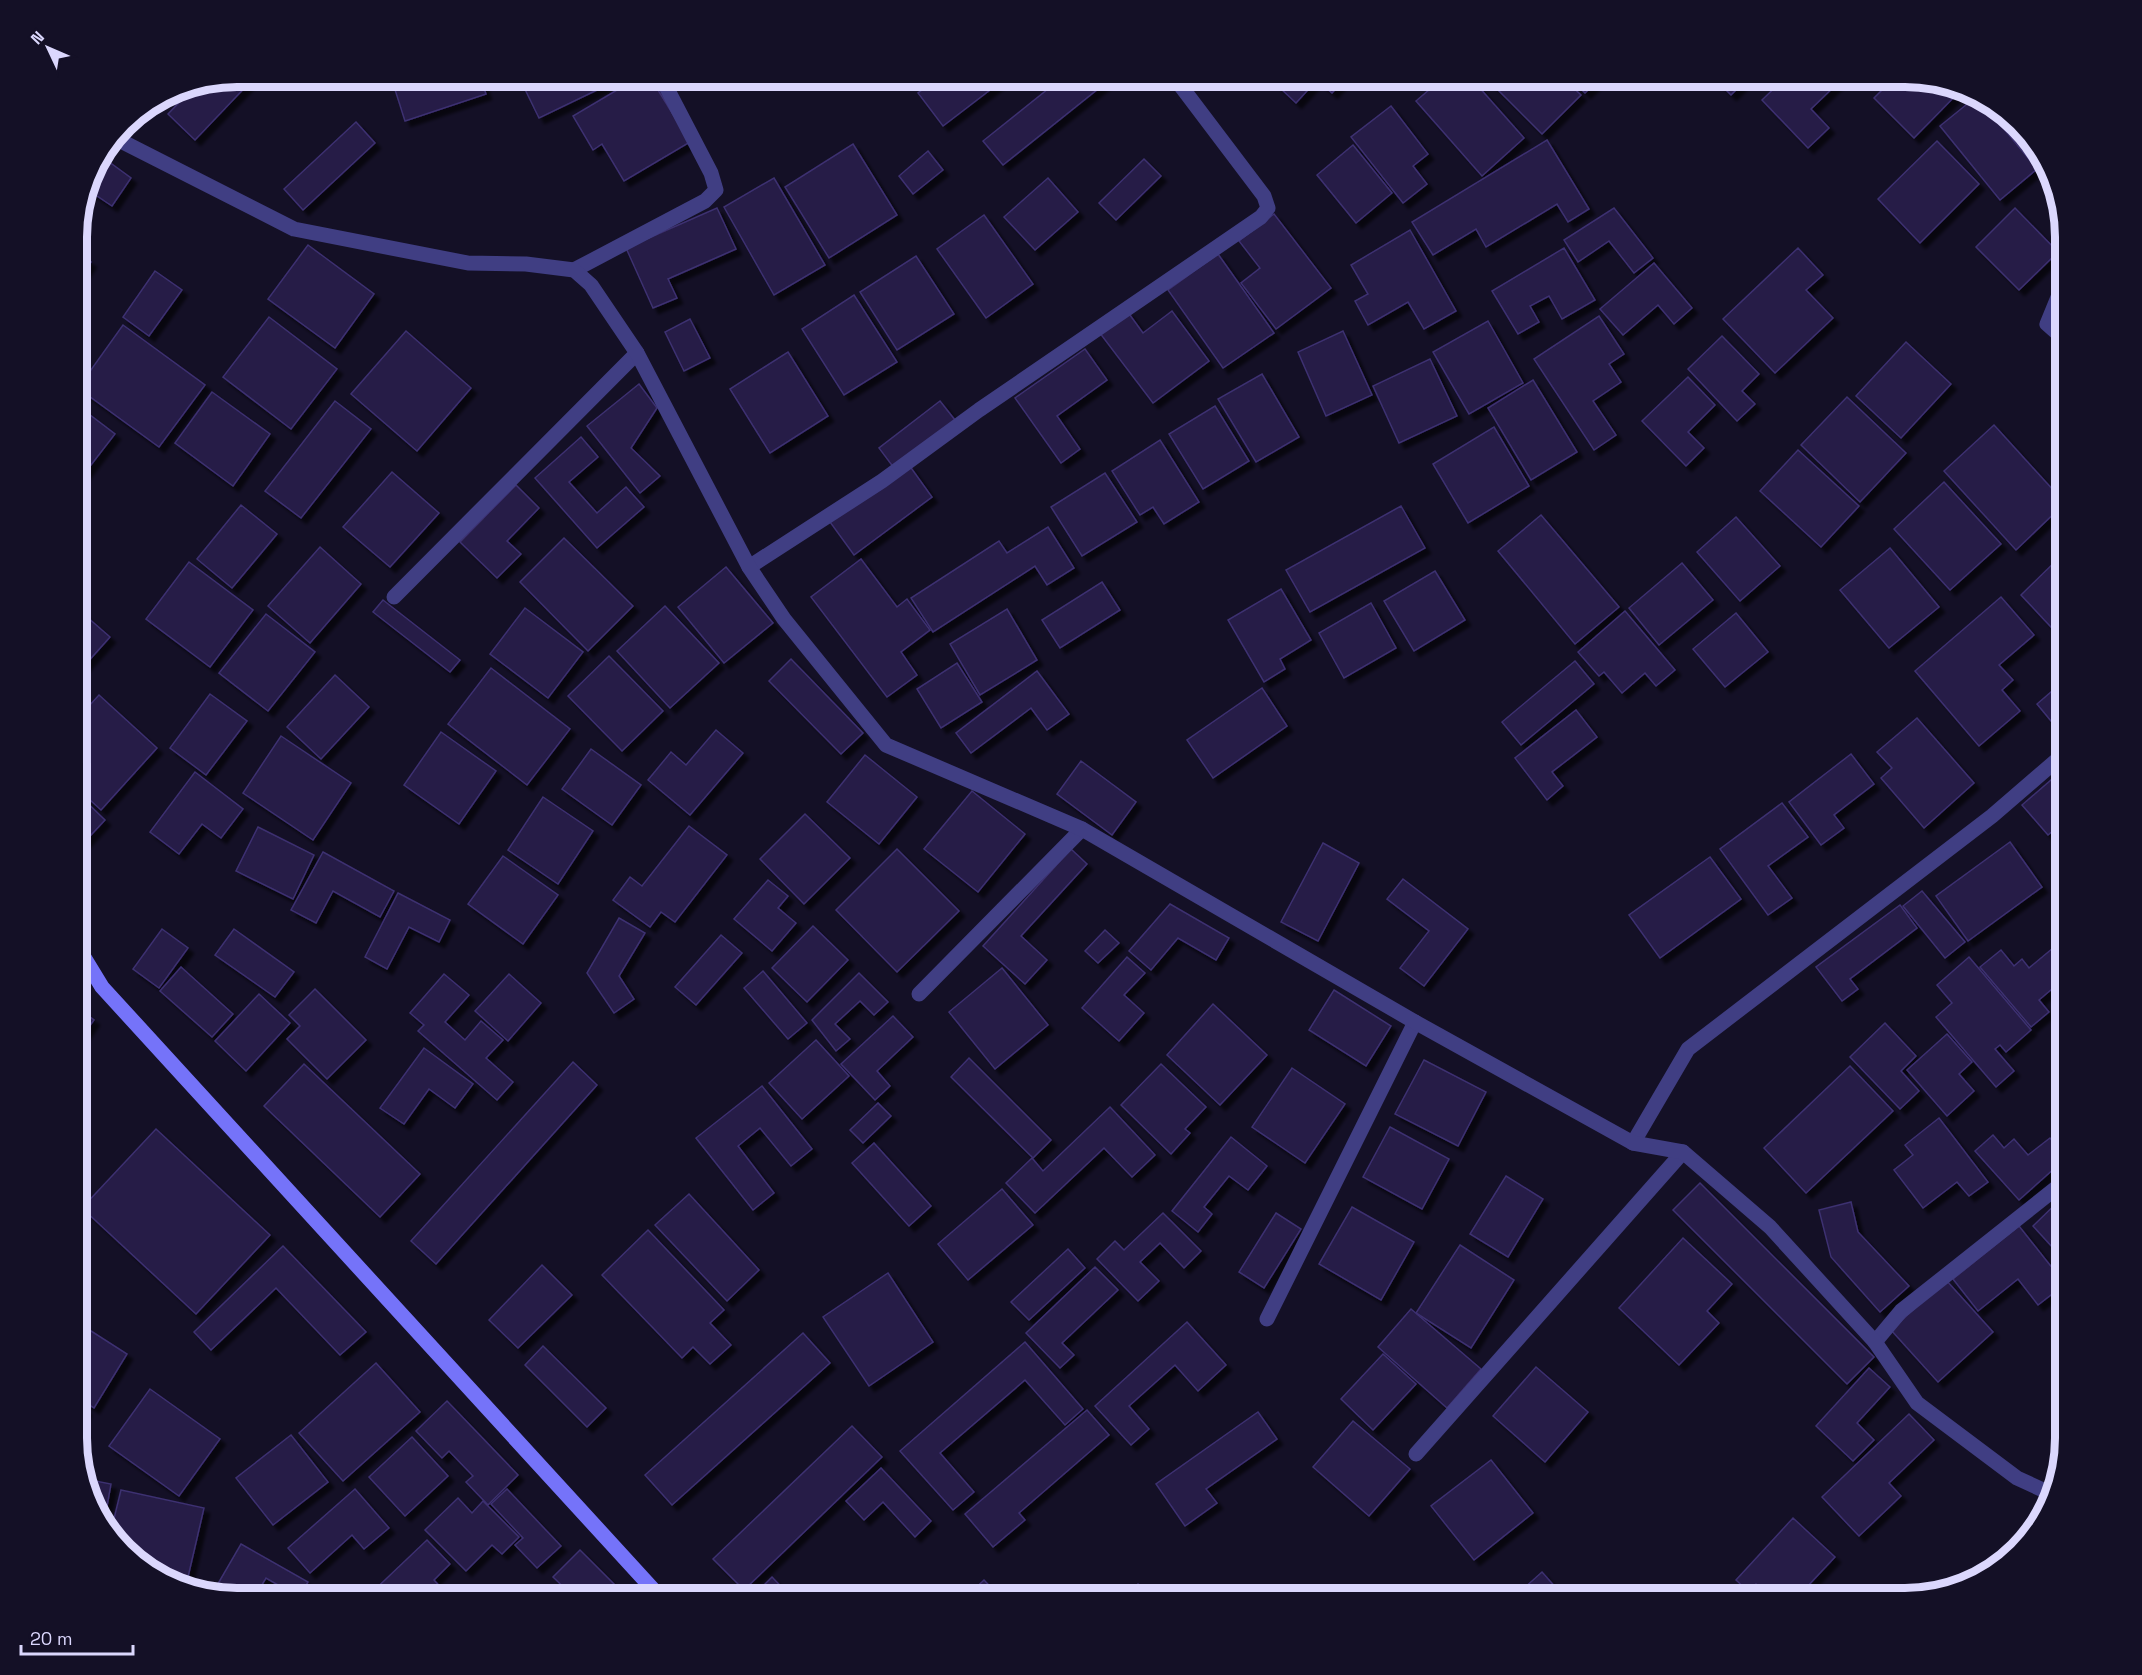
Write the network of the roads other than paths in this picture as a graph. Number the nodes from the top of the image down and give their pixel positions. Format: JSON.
{"nodes":[{"id":1,"x":667,"y":87,"type":"edge"},
{"id":2,"x":1182,"y":87,"type":"edge"},
{"id":3,"x":122,"y":142,"type":"edge"},
{"id":4,"x":574,"y":270,"type":"junction"},
{"id":5,"x":2055,"y":305,"type":"edge"},
{"id":6,"x":2055,"y":331,"type":"edge"},
{"id":7,"x":637,"y":353,"type":"junction"},
{"id":8,"x":750,"y":567,"type":"junction"},
{"id":9,"x":394,"y":597,"type":"dead end"},
{"id":10,"x":2055,"y":762,"type":"edge"},
{"id":11,"x":1082,"y":829,"type":"junction"},
{"id":12,"x":87,"y":962,"type":"edge"},
{"id":13,"x":920,"y":994,"type":"dead end"},
{"id":14,"x":1415,"y":1022,"type":"junction"},
{"id":15,"x":1633,"y":1143,"type":"junction"},
{"id":16,"x":1683,"y":1152,"type":"junction"},
{"id":17,"x":2055,"y":1190,"type":"edge"},
{"id":18,"x":1267,"y":1319,"type":"dead end"},
{"id":19,"x":1875,"y":1342,"type":"junction"},
{"id":20,"x":1416,"y":1454,"type":"dead end"},
{"id":21,"x":2045,"y":1491,"type":"edge"},
{"id":22,"x":651,"y":1588,"type":"edge"}],
"edges":[{"from":1,"to":4,"type":"street"},
{"from":2,"to":8,"type":"street"},
{"from":3,"to":4,"type":"street"},
{"from":4,"to":7,"type":"street"},
{"from":5,"to":6,"type":"street"},
{"from":7,"to":8,"type":"street"},
{"from":7,"to":9,"type":"street"},
{"from":8,"to":11,"type":"street"},
{"from":10,"to":15,"type":"street"},
{"from":11,"to":13,"type":"street"},
{"from":11,"to":14,"type":"street"},
{"from":12,"to":22,"type":"main road"},
{"from":14,"to":15,"type":"street"},
{"from":14,"to":18,"type":"street"},
{"from":15,"to":16,"type":"street"},
{"from":16,"to":19,"type":"street"},
{"from":16,"to":20,"type":"street"},
{"from":17,"to":19,"type":"street"},
{"from":19,"to":21,"type":"street"}]}
